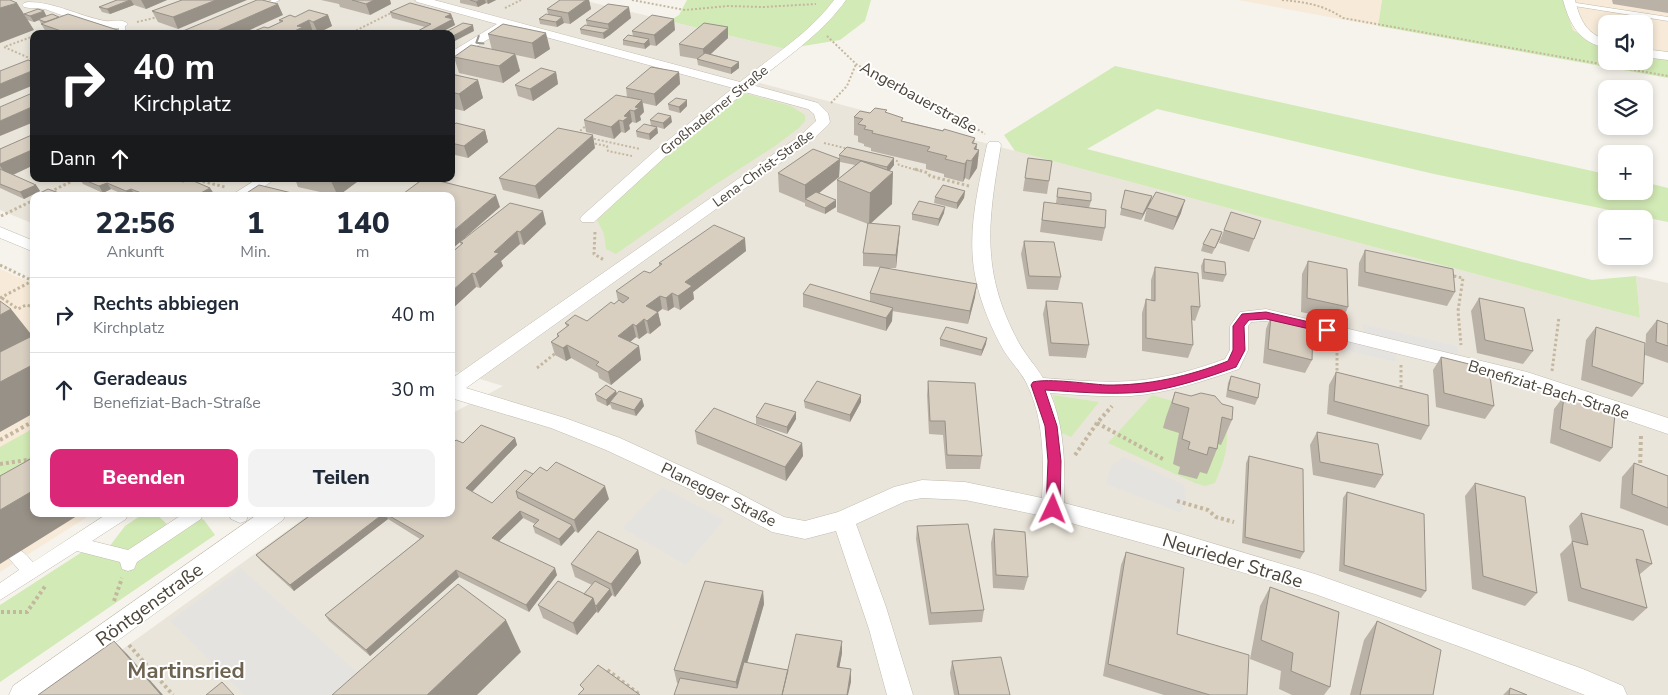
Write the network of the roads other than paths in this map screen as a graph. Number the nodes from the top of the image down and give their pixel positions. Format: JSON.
{"nodes":[{"id":1,"x":278,"y":0,"type":"edge"},
{"id":2,"x":421,"y":0,"type":"edge"},
{"id":3,"x":839,"y":1,"type":"edge"},
{"id":4,"x":1570,"y":2,"type":"edge"},
{"id":5,"x":28,"y":5,"type":"edge"},
{"id":6,"x":250,"y":11,"type":"edge"},
{"id":7,"x":1668,"y":19,"type":"edge"},
{"id":8,"x":506,"y":24,"type":"junction"},
{"id":9,"x":123,"y":29,"type":"edge"},
{"id":10,"x":1598,"y":41,"type":"edge"},
{"id":11,"x":1653,"y":54,"type":"edge"},
{"id":12,"x":455,"y":56,"type":"edge"},
{"id":13,"x":1668,"y":56,"type":"edge"},
{"id":14,"x":743,"y":87,"type":"junction"},
{"id":15,"x":994,"y":146,"type":"road end"},
{"id":16,"x":262,"y":182,"type":"edge"},
{"id":17,"x":248,"y":192,"type":"edge"},
{"id":18,"x":588,"y":219,"type":"road end"},
{"id":19,"x":2,"y":235,"type":"edge"},
{"id":20,"x":30,"y":246,"type":"edge"},
{"id":21,"x":1037,"y":385,"type":"junction"},
{"id":22,"x":455,"y":387,"type":"edge"},
{"id":23,"x":455,"y":391,"type":"edge"},
{"id":24,"x":1668,"y":426,"type":"edge"},
{"id":25,"x":1053,"y":509,"type":"junction"},
{"id":26,"x":115,"y":517,"type":"edge"},
{"id":27,"x":191,"y":517,"type":"edge"},
{"id":28,"x":272,"y":517,"type":"edge"},
{"id":29,"x":843,"y":520,"type":"junction"},
{"id":30,"x":75,"y":543,"type":"junction"},
{"id":31,"x":15,"y":555,"type":"dead end"},
{"id":32,"x":32,"y":571,"type":"junction"},
{"id":33,"x":0,"y":592,"type":"edge"},
{"id":34,"x":22,"y":695,"type":"edge"},
{"id":35,"x":900,"y":695,"type":"edge"},
{"id":36,"x":1614,"y":695,"type":"edge"}],
"edges":[{"from":1,"to":6,"type":"lane"},
{"from":2,"to":8,"type":"street","name":"Lena-Christ-Straße"},
{"from":3,"to":14,"type":"street","name":"Großhaderner Straße"},
{"from":4,"to":7,"type":"lane"},
{"from":4,"to":10,"type":"street"},
{"from":5,"to":9,"type":"street"},
{"from":8,"to":12,"type":"street","one_way":true},
{"from":8,"to":14,"type":"street","name":"Lena-Christ-Straße"},
{"from":11,"to":13,"type":"street"},
{"from":14,"to":18,"type":"street","name":"Großhaderner Straße"},
{"from":14,"to":22,"type":"street","name":"Lena-Christ-Straße"},
{"from":15,"to":21,"type":"street","name":"Angerbauerstraße"},
{"from":16,"to":17,"type":"street"},
{"from":19,"to":20,"type":"street"},
{"from":21,"to":24,"type":"street","name":"Benefiziat-Bach-Straße"},
{"from":21,"to":25,"type":"street","name":"Angerbauerstraße"},
{"from":23,"to":29,"type":"street","name":"Planegger Straße"},
{"from":25,"to":29,"type":"street","name":"Neurieder Straße"},
{"from":25,"to":36,"type":"street","name":"Neurieder Straße"},
{"from":26,"to":30,"type":"street"},
{"from":27,"to":30,"type":"street"},
{"from":28,"to":34,"type":"street","name":"Röntgenstraße"},
{"from":29,"to":35,"type":"street"},
{"from":30,"to":32,"type":"street"},
{"from":31,"to":32,"type":"street"},
{"from":32,"to":33,"type":"street"}]}
